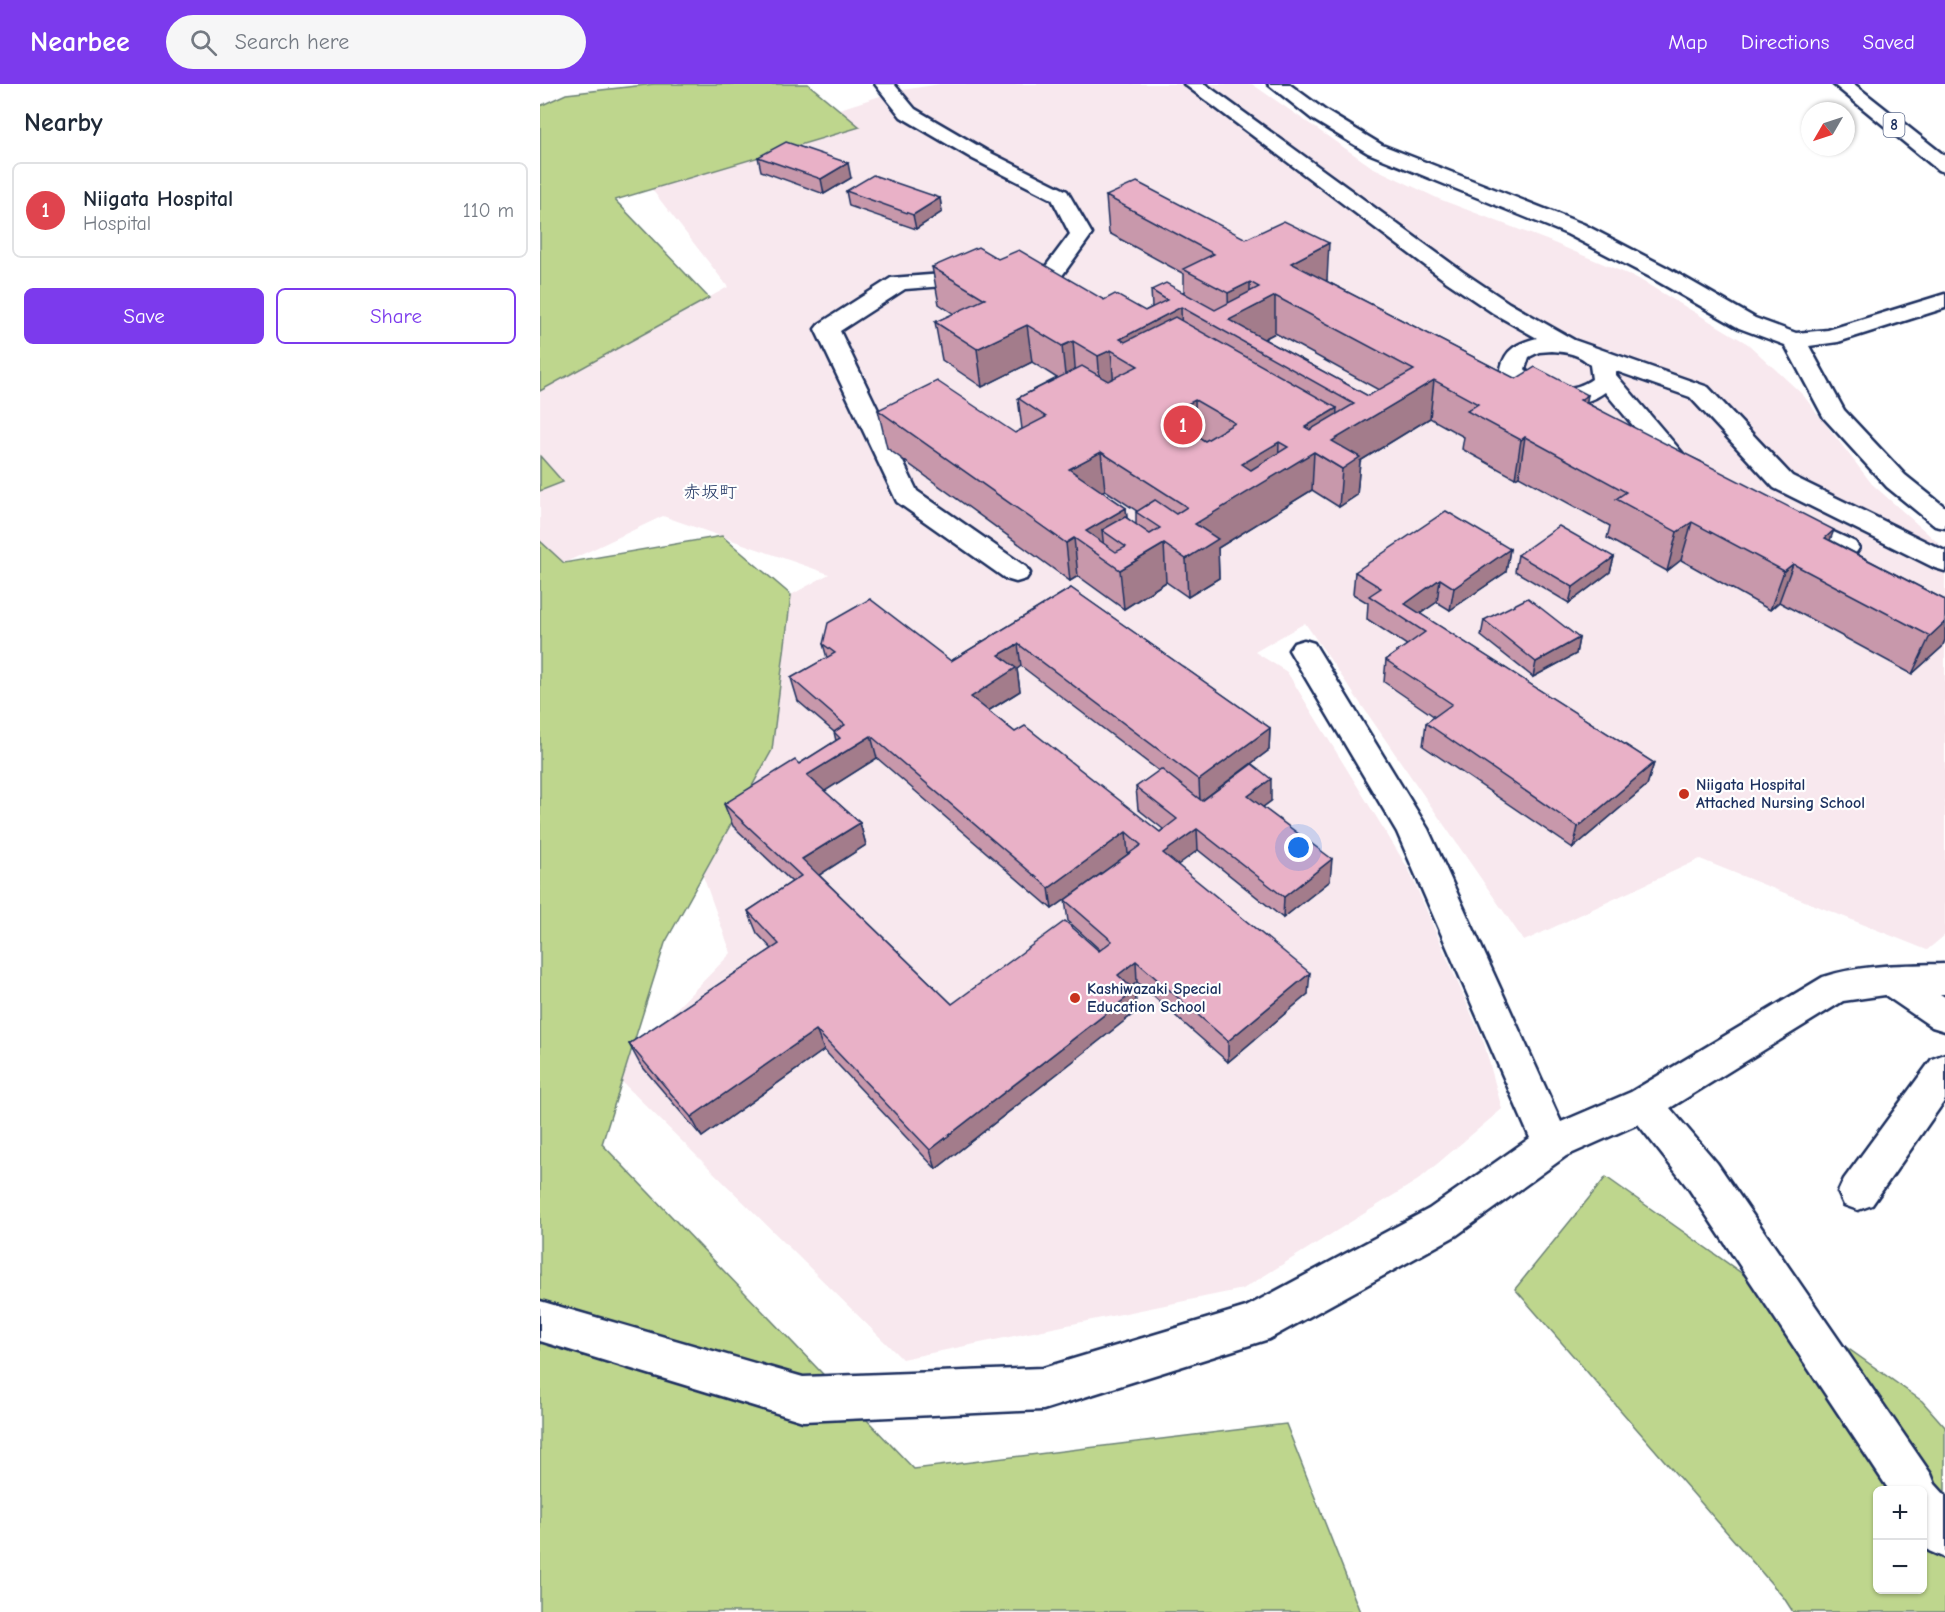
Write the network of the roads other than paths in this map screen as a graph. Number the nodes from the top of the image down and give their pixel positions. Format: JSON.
{"nodes":[{"id":1,"x":884,"y":84,"type":"edge"},
{"id":2,"x":1193,"y":84,"type":"edge"},
{"id":3,"x":1277,"y":84,"type":"edge"},
{"id":4,"x":1842,"y":84,"type":"edge"},
{"id":5,"x":1945,"y":166,"type":"edge"},
{"id":6,"x":1945,"y":301,"type":"edge"},
{"id":7,"x":1501,"y":308,"type":"junction"},
{"id":8,"x":1794,"y":340,"type":"junction"},
{"id":9,"x":1566,"y":345,"type":"junction"},
{"id":10,"x":1591,"y":354,"type":"junction"},
{"id":11,"x":1517,"y":377,"type":"junction"},
{"id":12,"x":1605,"y":377,"type":"junction"},
{"id":13,"x":1580,"y":394,"type":"junction"},
{"id":14,"x":1623,"y":401,"type":"junction"},
{"id":15,"x":1707,"y":477,"type":"edge"},
{"id":16,"x":1771,"y":510,"type":"edge"},
{"id":17,"x":1945,"y":520,"type":"edge"},
{"id":18,"x":1845,"y":548,"type":"edge"},
{"id":19,"x":1945,"y":562,"type":"edge"},
{"id":20,"x":1016,"y":573,"type":"dead end"},
{"id":21,"x":1304,"y":650,"type":"dead end"},
{"id":22,"x":1945,"y":979,"type":"edge"},
{"id":23,"x":1890,"y":980,"type":"junction"},
{"id":24,"x":1945,"y":1016,"type":"edge"},
{"id":25,"x":1945,"y":1070,"type":"edge"},
{"id":26,"x":1644,"y":1104,"type":"junction"},
{"id":27,"x":1552,"y":1144,"type":"junction"},
{"id":28,"x":1858,"y":1192,"type":"dead end"},
{"id":29,"x":540,"y":1321,"type":"edge"},
{"id":30,"x":1912,"y":1486,"type":"edge"},
{"id":31,"x":1927,"y":1507,"type":"edge"},
{"id":32,"x":1945,"y":1534,"type":"edge"}],
"edges":[{"from":1,"to":20,"type":"main road"},
{"from":2,"to":7,"type":"main road"},
{"from":3,"to":8,"type":"main road"},
{"from":4,"to":5,"type":"main road","number":"8"},
{"from":6,"to":8,"type":"main road"},
{"from":7,"to":9,"type":"main road"},
{"from":7,"to":11,"type":"main road"},
{"from":8,"to":17,"type":"main road"},
{"from":9,"to":10,"type":"main road"},
{"from":9,"to":11,"type":"main road"},
{"from":10,"to":12,"type":"main road"},
{"from":10,"to":19,"type":"main road"},
{"from":11,"to":13,"type":"main road"},
{"from":12,"to":13,"type":"main road"},
{"from":12,"to":14,"type":"main road"},
{"from":13,"to":14,"type":"main road"},
{"from":14,"to":15,"type":"main road"},
{"from":16,"to":18,"type":"main road"},
{"from":21,"to":27,"type":"main road"},
{"from":22,"to":23,"type":"main road"},
{"from":23,"to":24,"type":"main road"},
{"from":23,"to":26,"type":"main road"},
{"from":25,"to":28,"type":"main road"},
{"from":26,"to":27,"type":"main road"},
{"from":26,"to":30,"type":"main road"},
{"from":27,"to":29,"type":"main road"},
{"from":31,"to":32,"type":"main road"}]}
